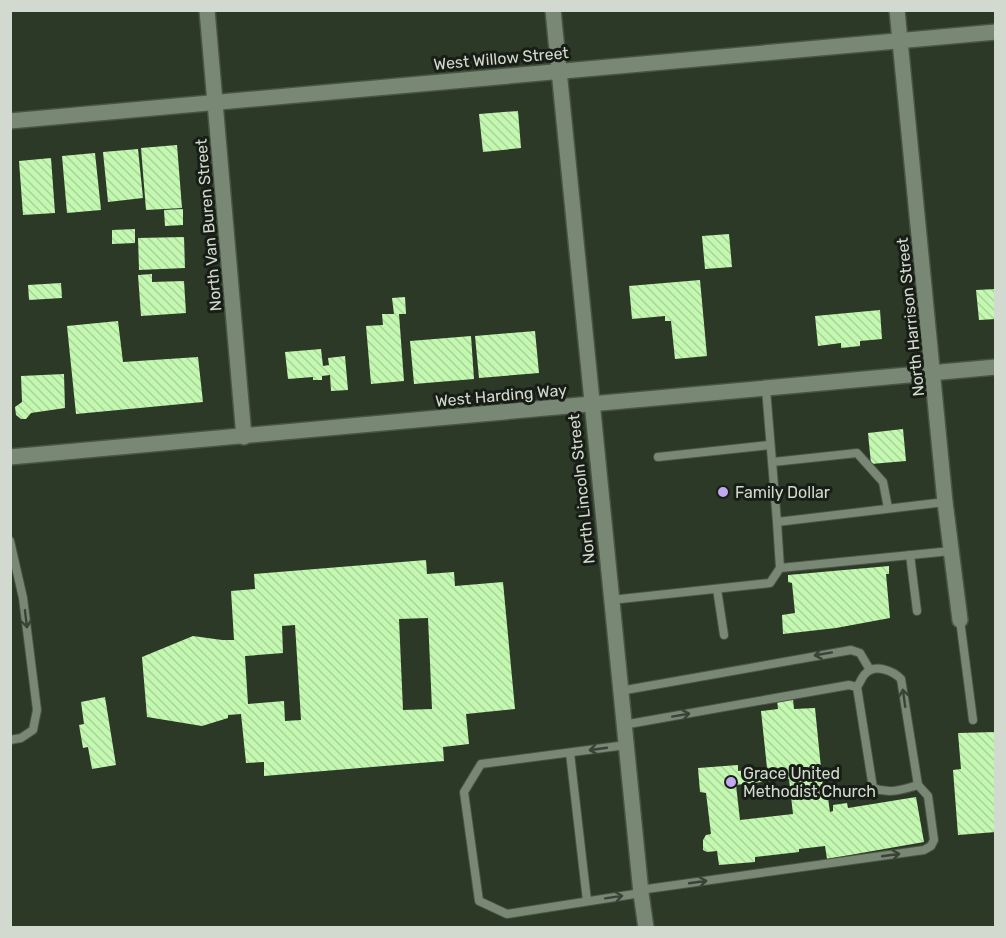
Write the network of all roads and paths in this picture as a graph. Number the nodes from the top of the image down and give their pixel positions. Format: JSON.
{"nodes":[{"id":1,"x":207,"y":10,"type":"edge"},
{"id":2,"x":552,"y":10,"type":"edge"},
{"id":3,"x":897,"y":10,"type":"edge"},
{"id":4,"x":996,"y":32,"type":"edge"},
{"id":5,"x":900,"y":40,"type":"junction"},
{"id":6,"x":558,"y":71,"type":"junction"},
{"id":7,"x":215,"y":101,"type":"junction"},
{"id":8,"x":10,"y":121,"type":"edge"},
{"id":9,"x":996,"y":367,"type":"edge"},
{"id":10,"x":933,"y":373,"type":"junction"},
{"id":11,"x":766,"y":389,"type":"junction"},
{"id":12,"x":591,"y":405,"type":"junction"},
{"id":13,"x":244,"y":437,"type":"junction"},
{"id":14,"x":770,"y":444,"type":"junction"},
{"id":15,"x":10,"y":457,"type":"edge"},
{"id":16,"x":658,"y":457,"type":"dead end"},
{"id":17,"x":773,"y":462,"type":"junction"},
{"id":18,"x":945,"y":502,"type":"junction"},
{"id":19,"x":888,"y":508,"type":"junction"},
{"id":20,"x":777,"y":522,"type":"junction"},
{"id":21,"x":10,"y":541,"type":"edge"},
{"id":22,"x":951,"y":551,"type":"junction"},
{"id":23,"x":910,"y":555,"type":"junction"},
{"id":24,"x":780,"y":568,"type":"junction"},
{"id":25,"x":717,"y":589,"type":"junction"},
{"id":26,"x":611,"y":600,"type":"junction"},
{"id":27,"x":916,"y":611,"type":"dead end"},
{"id":28,"x":960,"y":620,"type":"joint"},
{"id":29,"x":724,"y":635,"type":"dead end"},
{"id":30,"x":870,"y":670,"type":"junction"},
{"id":31,"x":858,"y":687,"type":"junction"},
{"id":32,"x":620,"y":690,"type":"junction"},
{"id":33,"x":973,"y":720,"type":"dead end"},
{"id":34,"x":623,"y":725,"type":"junction"},
{"id":35,"x":10,"y":740,"type":"edge"},
{"id":36,"x":626,"y":746,"type":"junction"},
{"id":37,"x":570,"y":753,"type":"junction"},
{"id":38,"x":918,"y":785,"type":"junction"},
{"id":39,"x":640,"y":891,"type":"junction"},
{"id":40,"x":587,"y":901,"type":"junction"},
{"id":41,"x":646,"y":927,"type":"edge"}],
"edges":[{"from":1,"to":7,"type":"street","name":"North Van Buren Street"},
{"from":2,"to":6,"type":"street","name":"North Lincoln Street"},
{"from":3,"to":5,"type":"street","name":"North Harrison Street"},
{"from":4,"to":5,"type":"street","name":"West Willow Street"},
{"from":5,"to":6,"type":"street","name":"West Willow Street"},
{"from":5,"to":10,"type":"street","name":"North Harrison Street"},
{"from":6,"to":7,"type":"street","name":"West Willow Street"},
{"from":6,"to":12,"type":"street","name":"North Lincoln Street"},
{"from":7,"to":8,"type":"street","name":"West Willow Street"},
{"from":7,"to":13,"type":"street","name":"North Van Buren Street"},
{"from":9,"to":10,"type":"street","name":"West Harding Way"},
{"from":10,"to":11,"type":"street","name":"West Harding Way"},
{"from":10,"to":18,"type":"street","name":"North Harrison Street"},
{"from":11,"to":12,"type":"street","name":"West Harding Way"},
{"from":11,"to":14,"type":"lane"},
{"from":12,"to":13,"type":"street","name":"West Harding Way"},
{"from":12,"to":26,"type":"street","name":"North Lincoln Street"},
{"from":13,"to":15,"type":"street","name":"West Harding Way"},
{"from":14,"to":16,"type":"lane"},
{"from":14,"to":17,"type":"lane"},
{"from":17,"to":19,"type":"lane"},
{"from":17,"to":20,"type":"lane"},
{"from":18,"to":19,"type":"lane"},
{"from":18,"to":22,"type":"street","name":"North Harrison Street"},
{"from":19,"to":20,"type":"lane"},
{"from":20,"to":24,"type":"lane"},
{"from":21,"to":35,"type":"lane","one_way":true},
{"from":22,"to":23,"type":"lane"},
{"from":22,"to":28,"type":"street","name":"North Harrison Street"},
{"from":23,"to":24,"type":"lane"},
{"from":23,"to":27,"type":"lane"},
{"from":24,"to":25,"type":"lane"},
{"from":25,"to":26,"type":"lane"},
{"from":25,"to":29,"type":"lane"},
{"from":26,"to":32,"type":"street","name":"North Lincoln Street"},
{"from":28,"to":33,"type":"lane"},
{"from":30,"to":31,"type":"lane"},
{"from":30,"to":32,"type":"lane","one_way":true},
{"from":38,"to":30,"type":"lane","one_way":true},
{"from":34,"to":31,"type":"lane","one_way":true},
{"from":31,"to":38,"type":"lane"},
{"from":32,"to":34,"type":"street","name":"North Lincoln Street"},
{"from":34,"to":36,"type":"street","name":"North Lincoln Street"},
{"from":36,"to":37,"type":"lane","one_way":true},
{"from":36,"to":39,"type":"street","name":"North Lincoln Street"},
{"from":37,"to":40,"type":"lane"},
{"from":37,"to":40,"type":"lane"},
{"from":39,"to":38,"type":"lane","one_way":true},
{"from":40,"to":39,"type":"lane","one_way":true},
{"from":39,"to":41,"type":"street","name":"North Lincoln Street"}]}
